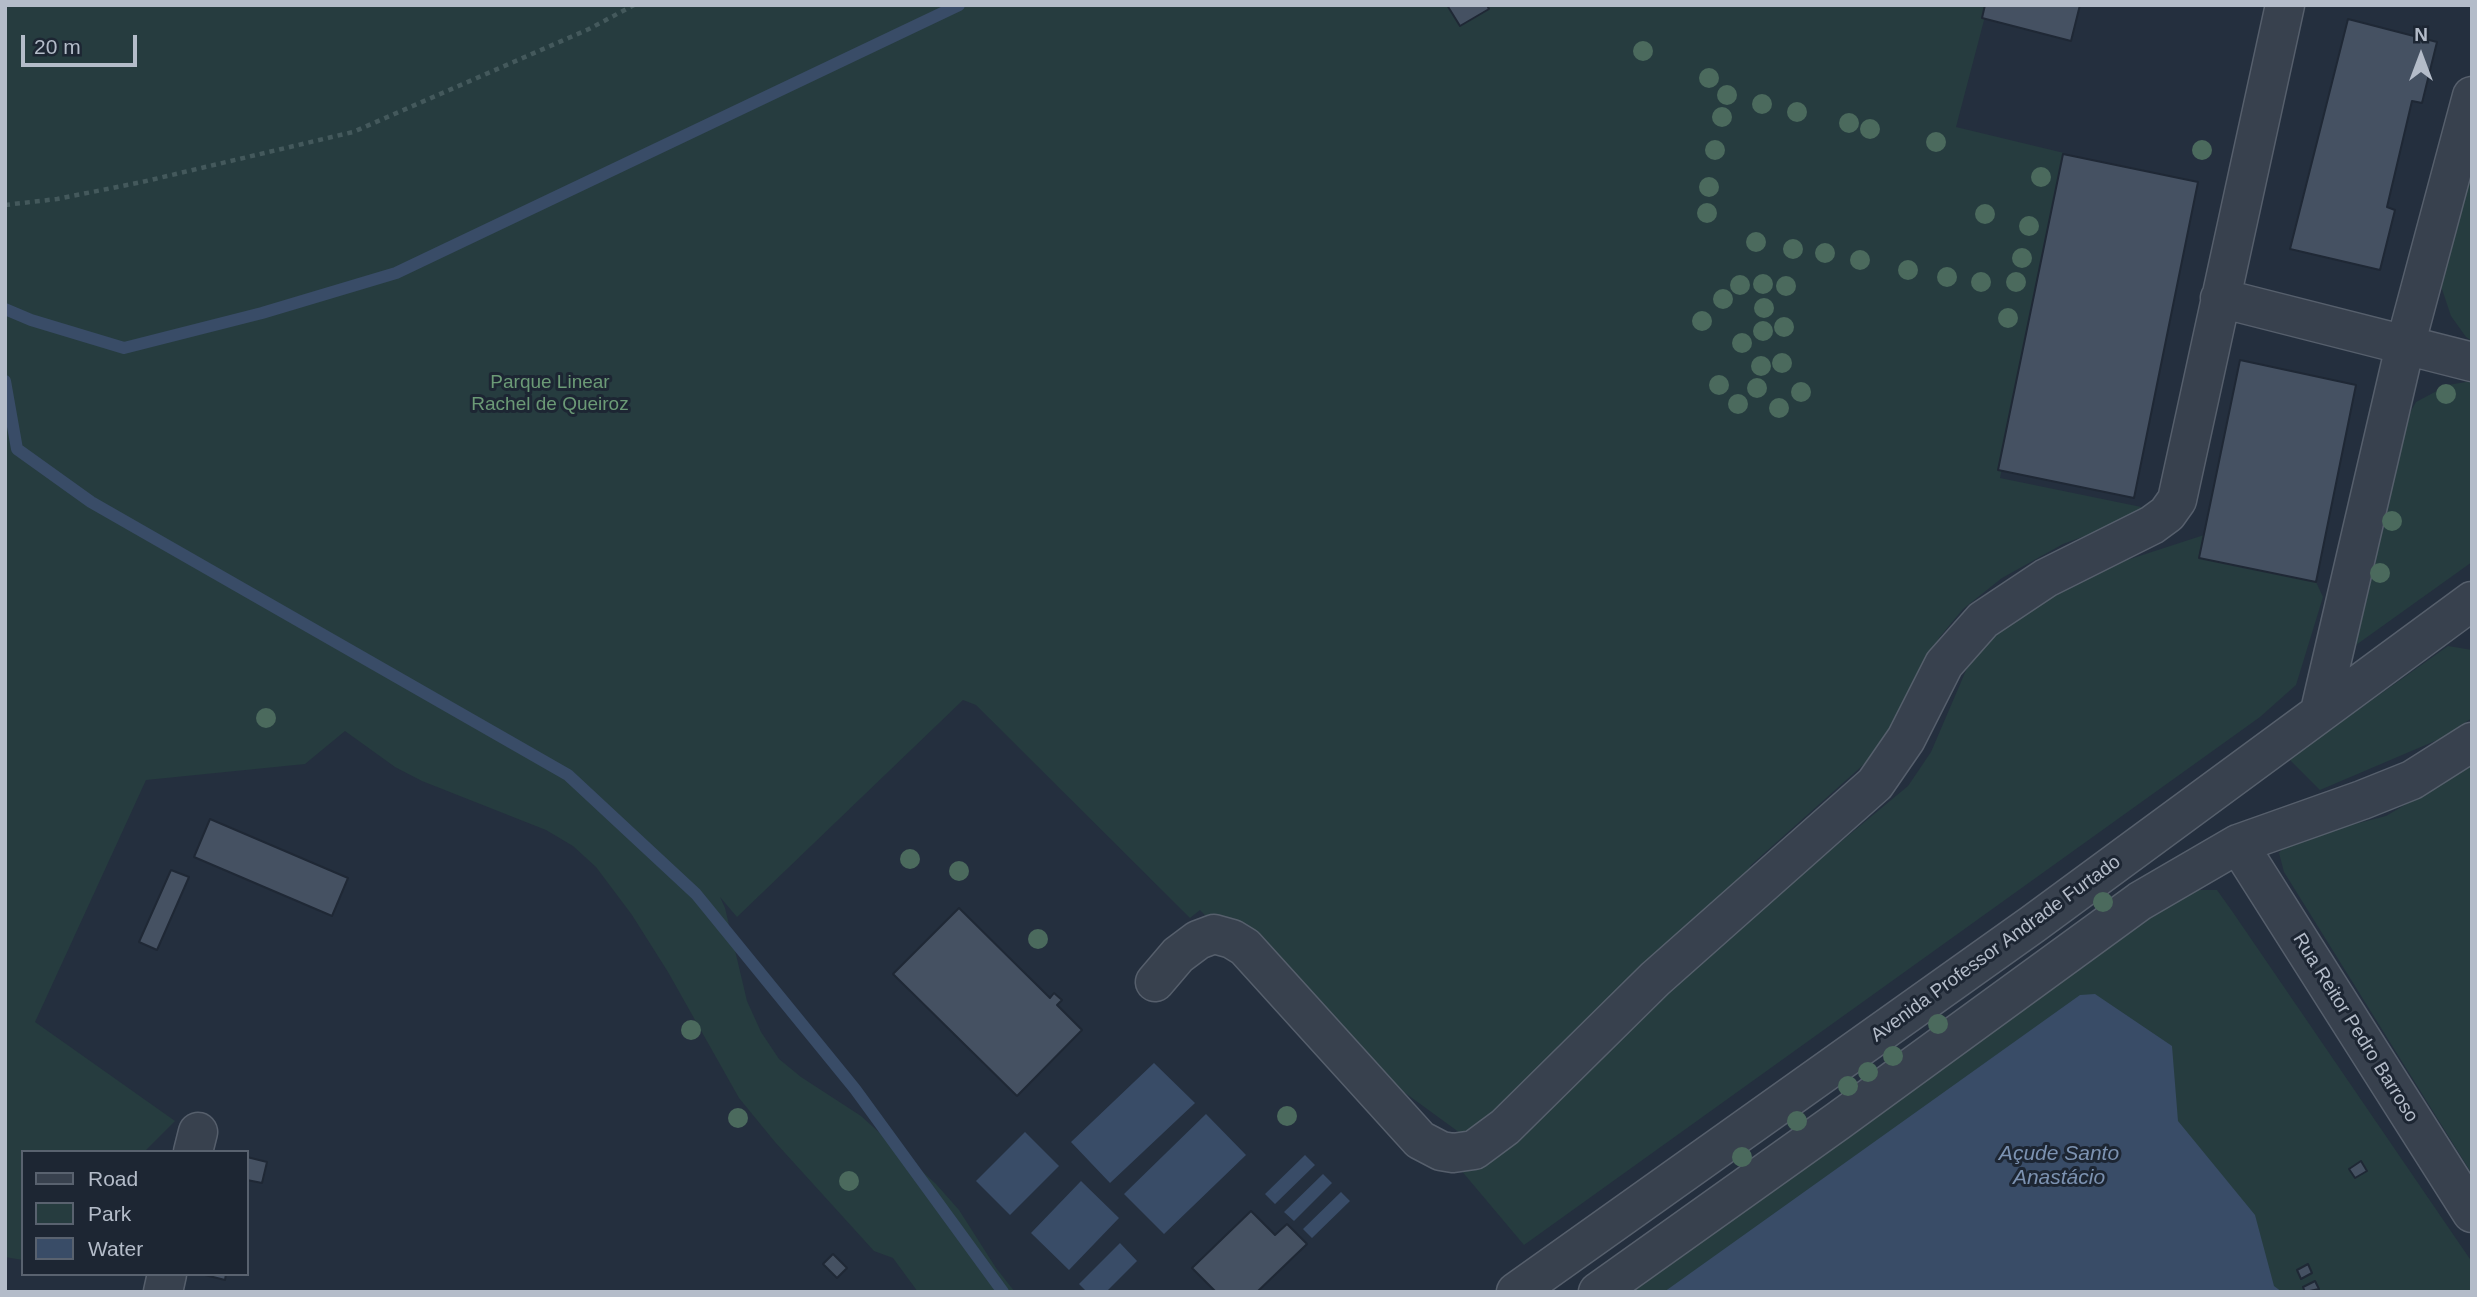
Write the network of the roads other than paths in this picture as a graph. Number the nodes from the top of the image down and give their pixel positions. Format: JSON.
{"nodes":[{"id":1,"x":2285,"y":5,"type":"edge"},
{"id":2,"x":2472,"y":96,"type":"edge"},
{"id":3,"x":2220,"y":299,"type":"junction"},
{"id":4,"x":2405,"y":346,"type":"junction"},
{"id":5,"x":2472,"y":362,"type":"edge"},
{"id":6,"x":2465,"y":614,"type":"edge"},
{"id":7,"x":2320,"y":711,"type":"junction"},
{"id":8,"x":2472,"y":742,"type":"edge"},
{"id":9,"x":2238,"y":844,"type":"junction"},
{"id":10,"x":1154,"y":982,"type":"dead end"},
{"id":11,"x":2472,"y":1213,"type":"edge"},
{"id":12,"x":1516,"y":1292,"type":"edge"},
{"id":13,"x":1598,"y":1292,"type":"edge"}],
"edges":[{"from":1,"to":3,"type":"street"},
{"from":2,"to":4,"type":"street"},
{"from":3,"to":4,"type":"street"},
{"from":3,"to":10,"type":"street"},
{"from":4,"to":5,"type":"street"},
{"from":4,"to":7,"type":"street"},
{"from":6,"to":7,"type":"street","name":"Avenida Professor Andrade Furtado"},
{"from":7,"to":12,"type":"street","name":"Avenida Professor Andrade Furtado"},
{"from":8,"to":9,"type":"street"},
{"from":9,"to":11,"type":"street","name":"Rua Reitor Pedro Barroso"},
{"from":9,"to":13,"type":"street"}]}
